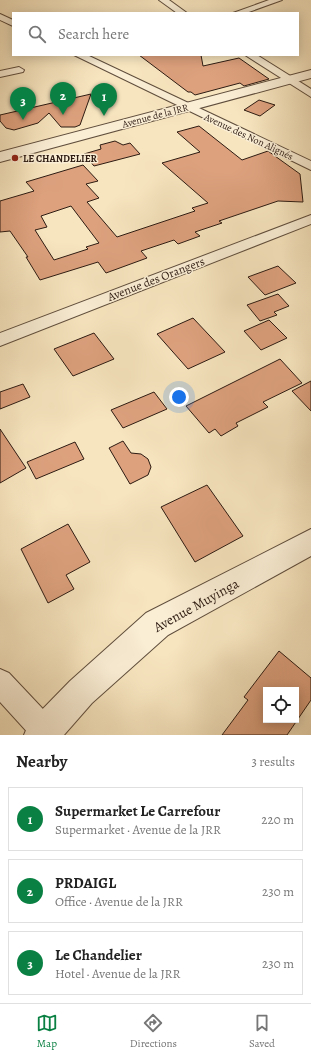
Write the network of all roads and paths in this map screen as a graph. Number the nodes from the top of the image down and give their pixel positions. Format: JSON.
{"nodes":[{"id":1,"x":163,"y":0,"type":"edge"},
{"id":2,"x":278,"y":0,"type":"edge"},
{"id":3,"x":181,"y":12,"type":"edge"},
{"id":4,"x":240,"y":12,"type":"edge"},
{"id":5,"x":0,"y":17,"type":"edge"},
{"id":6,"x":12,"y":23,"type":"edge"},
{"id":7,"x":81,"y":56,"type":"edge"},
{"id":8,"x":252,"y":56,"type":"edge"},
{"id":9,"x":19,"y":70,"type":"dead end"},
{"id":10,"x":0,"y":74,"type":"edge"},
{"id":11,"x":311,"y":74,"type":"edge"},
{"id":12,"x":290,"y":80,"type":"junction"},
{"id":13,"x":311,"y":94,"type":"edge"},
{"id":14,"x":187,"y":107,"type":"junction"},
{"id":15,"x":0,"y":157,"type":"edge"},
{"id":16,"x":311,"y":166,"type":"edge"},
{"id":17,"x":311,"y":218,"type":"edge"},
{"id":18,"x":0,"y":340,"type":"edge"},
{"id":19,"x":311,"y":542,"type":"edge"},
{"id":20,"x":0,"y":682,"type":"edge"},
{"id":21,"x":45,"y":734,"type":"edge"}],
"edges":[{"from":1,"to":3,"type":"street"},
{"from":2,"to":4,"type":"street"},
{"from":5,"to":6,"type":"street"},
{"from":7,"to":14,"type":"street","name":"Avenue des Non Alignés"},
{"from":8,"to":12,"type":"street"},
{"from":9,"to":10,"type":"street"},
{"from":11,"to":12,"type":"street","name":"Avenue de la JRR"},
{"from":12,"to":13,"type":"street"},
{"from":12,"to":14,"type":"street","name":"Avenue de la JRR"},
{"from":14,"to":15,"type":"street","name":"Avenue de la JRR"},
{"from":14,"to":16,"type":"street","name":"Avenue des Non Alignés"},
{"from":17,"to":18,"type":"street","name":"Avenue des Orangers"},
{"from":19,"to":21,"type":"street","name":"Avenue Muyinga"},
{"from":20,"to":21,"type":"street"}]}
